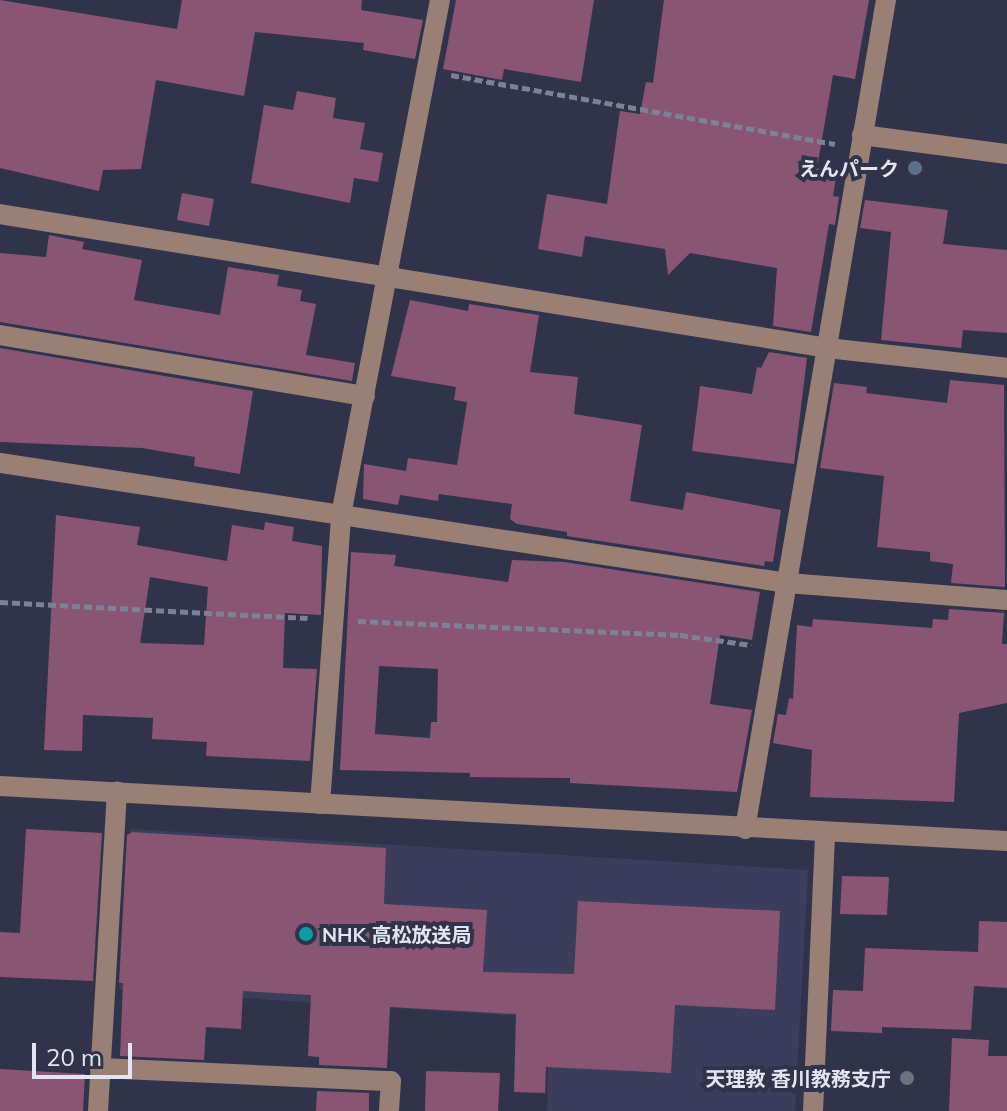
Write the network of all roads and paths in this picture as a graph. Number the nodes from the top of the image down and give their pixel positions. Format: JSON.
{"nodes":[{"id":1,"x":440,"y":0,"type":"edge"},
{"id":2,"x":886,"y":0,"type":"edge"},
{"id":3,"x":426,"y":71,"type":"junction"},
{"id":4,"x":861,"y":142,"type":"junction"},
{"id":5,"x":1007,"y":154,"type":"edge"},
{"id":6,"x":0,"y":214,"type":"edge"},
{"id":7,"x":386,"y":279,"type":"junction"},
{"id":8,"x":0,"y":335,"type":"edge"},
{"id":9,"x":827,"y":348,"type":"junction"},
{"id":10,"x":1007,"y":368,"type":"edge"},
{"id":11,"x":365,"y":396,"type":"junction"},
{"id":12,"x":0,"y":463,"type":"edge"},
{"id":13,"x":341,"y":515,"type":"junction"},
{"id":14,"x":787,"y":583,"type":"junction"},
{"id":15,"x":1007,"y":600,"type":"edge"},
{"id":16,"x":0,"y":602,"type":"edge"},
{"id":17,"x":333,"y":619,"type":"junction"},
{"id":18,"x":776,"y":649,"type":"junction"},
{"id":19,"x":0,"y":786,"type":"edge"},
{"id":20,"x":117,"y":792,"type":"junction"},
{"id":21,"x":320,"y":804,"type":"junction"},
{"id":22,"x":745,"y":829,"type":"junction"},
{"id":23,"x":825,"y":833,"type":"junction"},
{"id":24,"x":1007,"y":841,"type":"edge"},
{"id":25,"x":100,"y":1068,"type":"junction"},
{"id":26,"x":98,"y":1111,"type":"edge"},
{"id":27,"x":389,"y":1111,"type":"edge"},
{"id":28,"x":813,"y":1111,"type":"edge"}],
"edges":[{"from":1,"to":3,"type":"street"},
{"from":2,"to":4,"type":"street"},
{"from":3,"to":4,"type":"path"},
{"from":3,"to":7,"type":"street"},
{"from":4,"to":5,"type":"street"},
{"from":4,"to":9,"type":"street"},
{"from":6,"to":7,"type":"street"},
{"from":7,"to":9,"type":"street"},
{"from":7,"to":11,"type":"street"},
{"from":8,"to":11,"type":"street"},
{"from":9,"to":10,"type":"street"},
{"from":9,"to":14,"type":"street"},
{"from":11,"to":13,"type":"street"},
{"from":12,"to":13,"type":"street"},
{"from":13,"to":14,"type":"street"},
{"from":13,"to":17,"type":"street"},
{"from":14,"to":15,"type":"street"},
{"from":14,"to":18,"type":"street"},
{"from":16,"to":17,"type":"path"},
{"from":17,"to":18,"type":"path"},
{"from":17,"to":21,"type":"street"},
{"from":18,"to":22,"type":"street"},
{"from":19,"to":20,"type":"street"},
{"from":20,"to":21,"type":"street"},
{"from":20,"to":25,"type":"street"},
{"from":21,"to":22,"type":"street"},
{"from":22,"to":23,"type":"street"},
{"from":23,"to":24,"type":"street"},
{"from":23,"to":28,"type":"street"},
{"from":25,"to":26,"type":"street"},
{"from":25,"to":27,"type":"street"}]}
